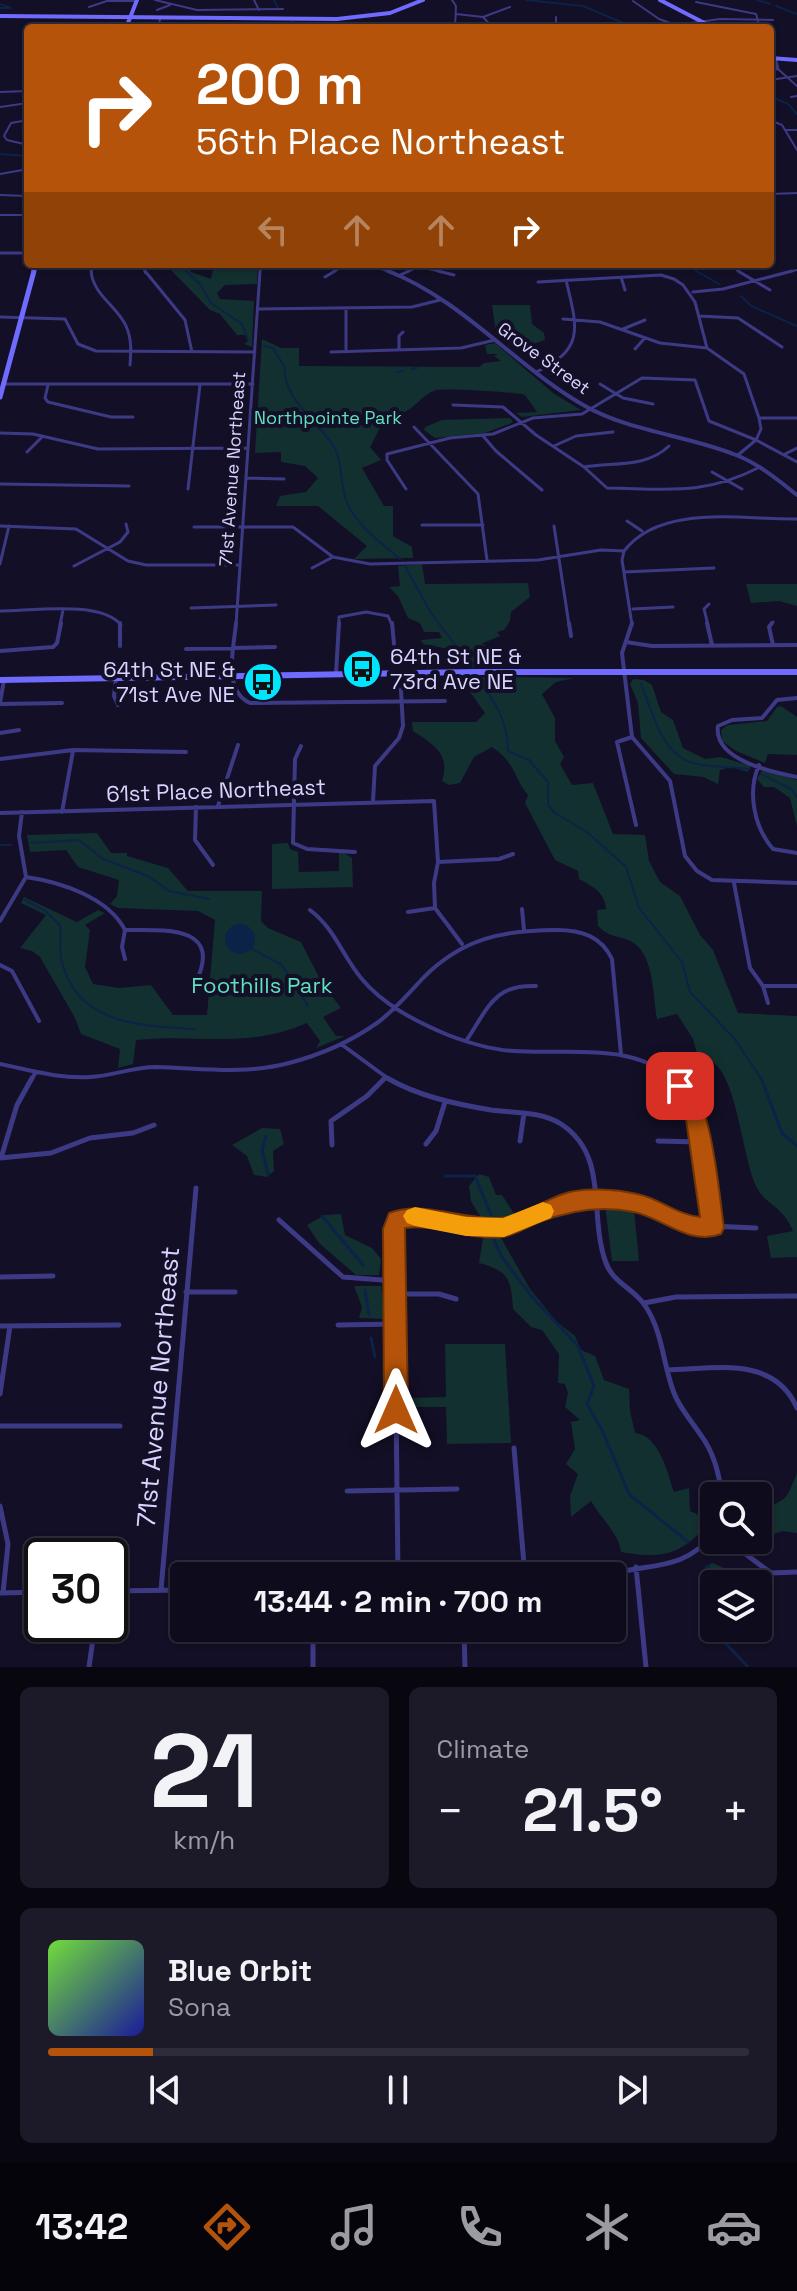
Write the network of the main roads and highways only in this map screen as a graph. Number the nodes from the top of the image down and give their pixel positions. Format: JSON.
{"nodes":[{"id":1,"x":137,"y":0,"type":"edge"},
{"id":2,"x":423,"y":0,"type":"edge"},
{"id":3,"x":660,"y":0,"type":"edge"},
{"id":4,"x":0,"y":16,"type":"edge"},
{"id":5,"x":129,"y":19,"type":"junction"},
{"id":6,"x":127,"y":24,"type":"edge"},
{"id":7,"x":707,"y":24,"type":"edge"},
{"id":8,"x":774,"y":59,"type":"edge"},
{"id":9,"x":797,"y":60,"type":"edge"},
{"id":10,"x":35,"y":268,"type":"edge"},
{"id":11,"x":0,"y":397,"type":"edge"},
{"id":12,"x":797,"y":672,"type":"edge"},
{"id":13,"x":2,"y":680,"type":"edge"}],
"edges":[{"from":1,"to":5,"type":"main road"},
{"from":2,"to":5,"type":"main road"},
{"from":3,"to":7,"type":"main road"},
{"from":4,"to":5,"type":"main road"},
{"from":5,"to":6,"type":"main road"},
{"from":8,"to":9,"type":"main road"},
{"from":10,"to":11,"type":"main road"},
{"from":12,"to":13,"type":"main road"}]}
